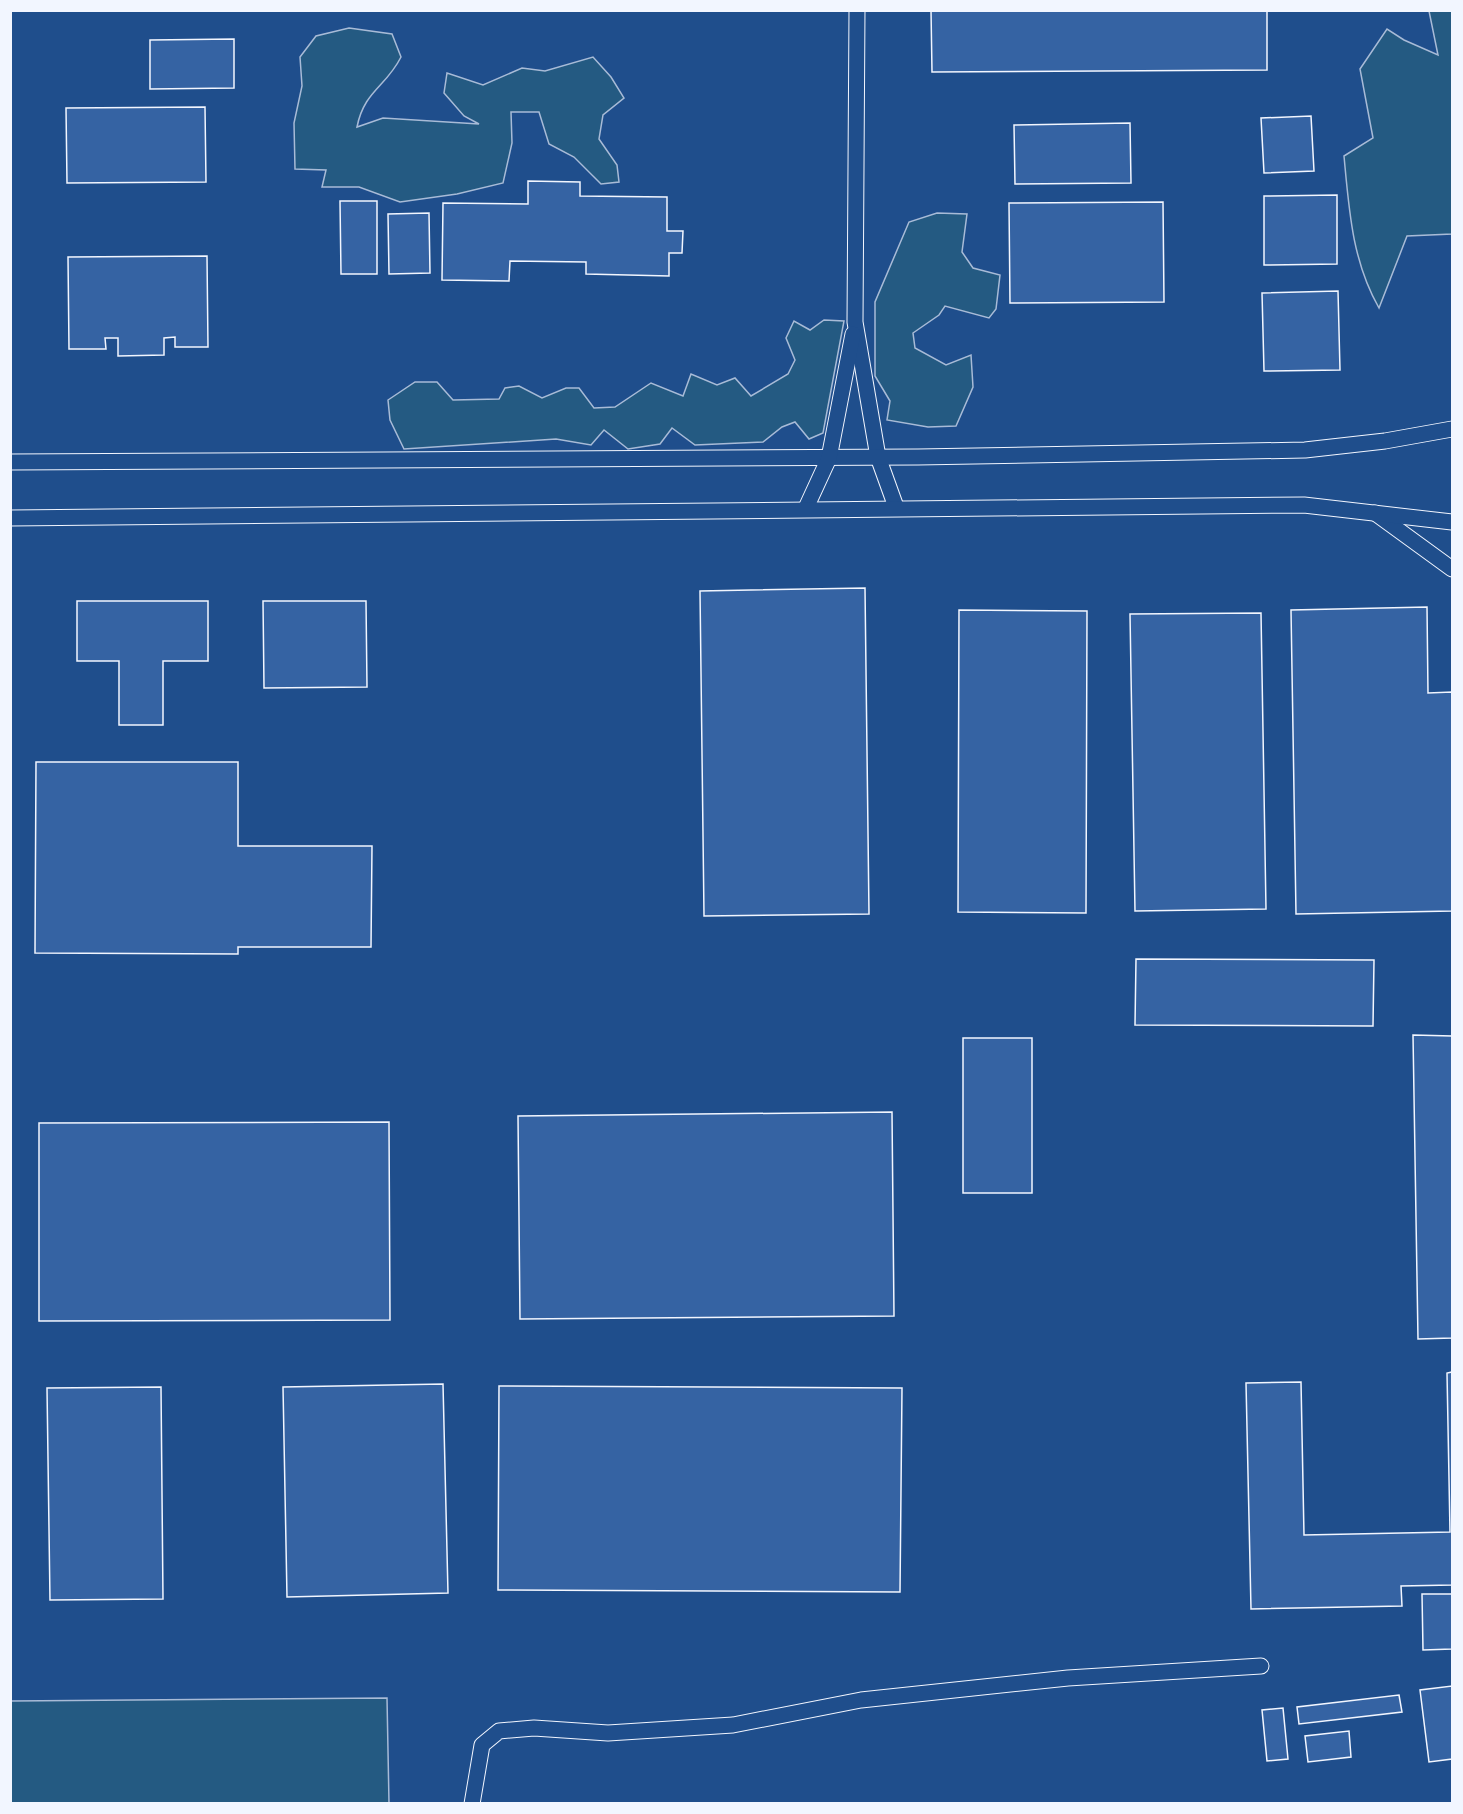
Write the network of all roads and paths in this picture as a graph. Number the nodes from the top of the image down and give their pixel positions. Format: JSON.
{"nodes":[{"id":1,"x":857,"y":10,"type":"edge"},
{"id":2,"x":855,"y":322,"type":"junction"},
{"id":3,"x":1452,"y":429,"type":"edge"},
{"id":4,"x":878,"y":457,"type":"junction"},
{"id":5,"x":829,"y":458,"type":"junction"},
{"id":6,"x":10,"y":462,"type":"edge"},
{"id":7,"x":896,"y":507,"type":"junction"},
{"id":8,"x":806,"y":508,"type":"junction"},
{"id":9,"x":1372,"y":512,"type":"junction"},
{"id":10,"x":10,"y":518,"type":"edge"},
{"id":11,"x":1452,"y":522,"type":"edge"},
{"id":12,"x":1452,"y":569,"type":"edge"},
{"id":13,"x":1261,"y":1666,"type":"dead end"},
{"id":14,"x":472,"y":1803,"type":"edge"}],
"edges":[{"from":1,"to":2,"type":"lane"},
{"from":2,"to":4,"type":"lane"},
{"from":2,"to":5,"type":"lane"},
{"from":3,"to":4,"type":"lane"},
{"from":4,"to":5,"type":"lane"},
{"from":4,"to":7,"type":"lane"},
{"from":5,"to":6,"type":"lane"},
{"from":5,"to":8,"type":"lane"},
{"from":7,"to":8,"type":"lane"},
{"from":7,"to":9,"type":"lane"},
{"from":8,"to":10,"type":"lane"},
{"from":9,"to":11,"type":"lane"},
{"from":9,"to":12,"type":"lane"},
{"from":13,"to":14,"type":"lane"}]}
